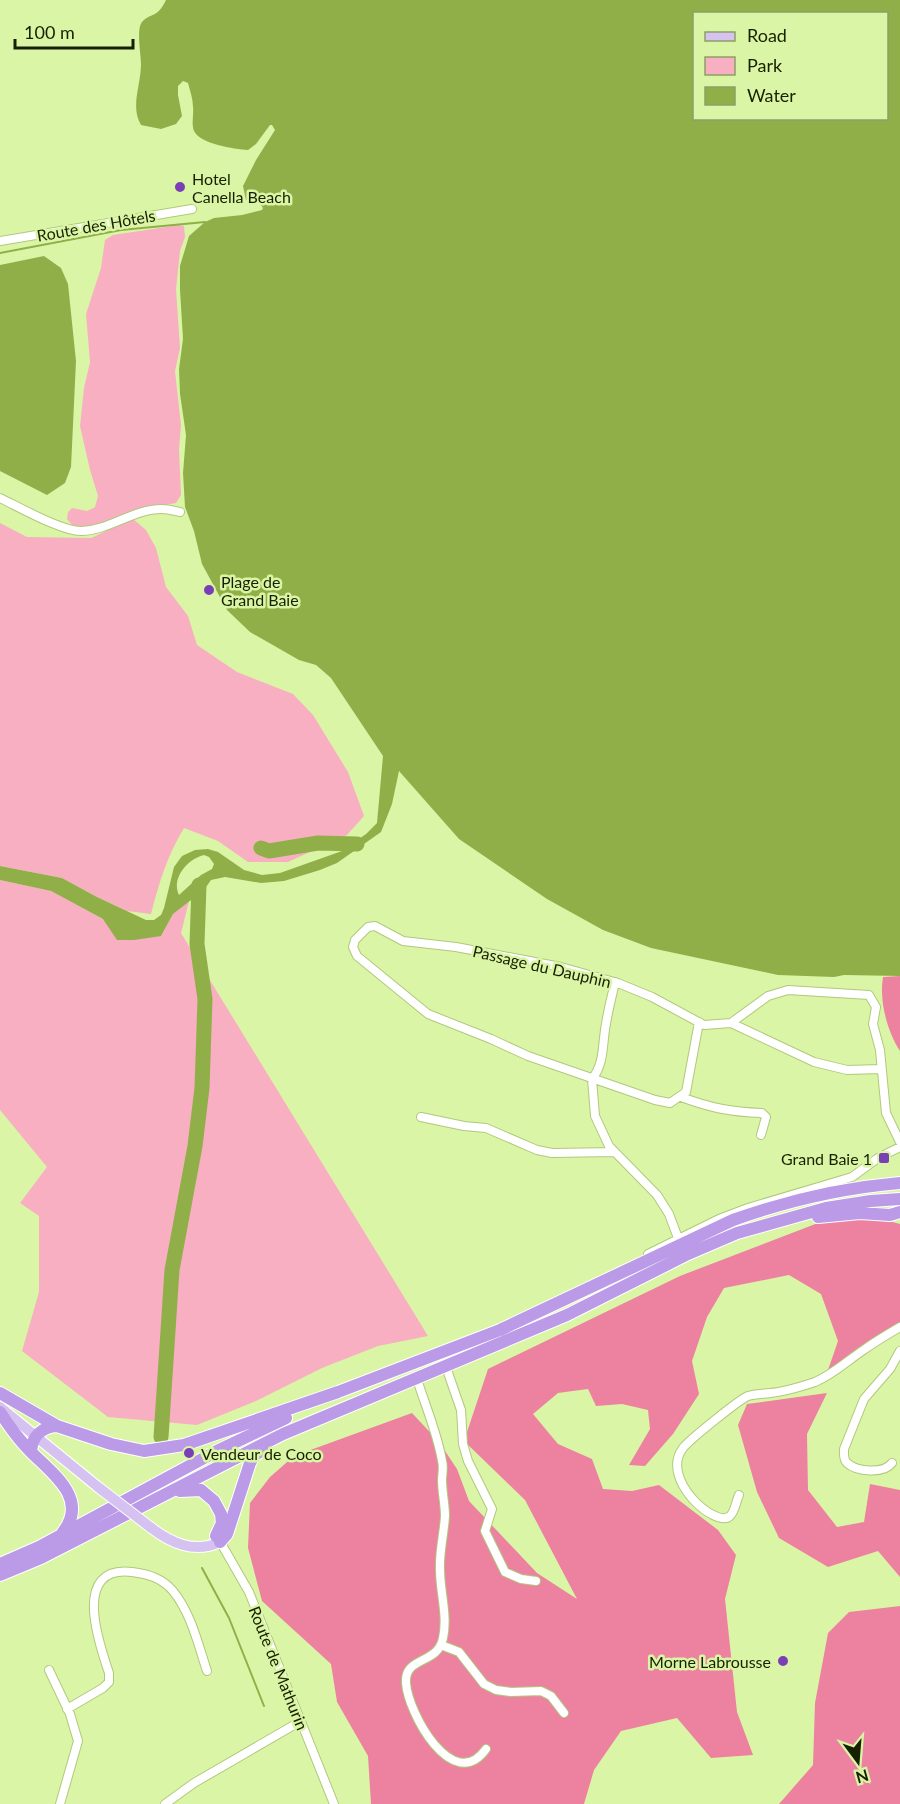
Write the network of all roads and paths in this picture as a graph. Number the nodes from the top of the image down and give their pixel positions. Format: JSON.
{"nodes":[{"id":1,"x":192,"y":209,"type":"dead end"},
{"id":2,"x":0,"y":241,"type":"edge"},
{"id":3,"x":0,"y":498,"type":"edge"},
{"id":4,"x":180,"y":512,"type":"dead end"},
{"id":5,"x":615,"y":982,"type":"junction"},
{"id":6,"x":699,"y":1022,"type":"junction"},
{"id":7,"x":731,"y":1023,"type":"junction"},
{"id":8,"x":881,"y":1069,"type":"junction"},
{"id":9,"x":592,"y":1079,"type":"junction"},
{"id":10,"x":681,"y":1097,"type":"junction"},
{"id":11,"x":421,"y":1117,"type":"dead end"},
{"id":12,"x":761,"y":1135,"type":"dead end"},
{"id":13,"x":900,"y":1142,"type":"edge"},
{"id":14,"x":900,"y":1147,"type":"edge"},
{"id":15,"x":614,"y":1152,"type":"junction"},
{"id":16,"x":900,"y":1183,"type":"edge"},
{"id":17,"x":900,"y":1199,"type":"edge"},
{"id":18,"x":900,"y":1212,"type":"edge"},
{"id":19,"x":769,"y":1223,"type":"junction"},
{"id":20,"x":678,"y":1238,"type":"junction"},
{"id":21,"x":900,"y":1327,"type":"edge"},
{"id":22,"x":900,"y":1351,"type":"edge"},
{"id":23,"x":442,"y":1353,"type":"junction"},
{"id":24,"x":446,"y":1367,"type":"junction"},
{"id":25,"x":417,"y":1379,"type":"junction"},
{"id":26,"x":338,"y":1392,"type":"junction"},
{"id":27,"x":3,"y":1400,"type":"edge"},
{"id":28,"x":0,"y":1412,"type":"edge"},
{"id":29,"x":327,"y":1414,"type":"junction"},
{"id":30,"x":57,"y":1426,"type":"junction"},
{"id":31,"x":36,"y":1436,"type":"junction"},
{"id":32,"x":31,"y":1452,"type":"junction"},
{"id":33,"x":892,"y":1463,"type":"dead end"},
{"id":34,"x":173,"y":1492,"type":"junction"},
{"id":35,"x":739,"y":1495,"type":"dead end"},
{"id":36,"x":63,"y":1533,"type":"junction"},
{"id":37,"x":218,"y":1539,"type":"junction"},
{"id":38,"x":0,"y":1564,"type":"edge"},
{"id":39,"x":0,"y":1575,"type":"edge"},
{"id":40,"x":536,"y":1581,"type":"dead end"},
{"id":41,"x":441,"y":1645,"type":"junction"},
{"id":42,"x":49,"y":1670,"type":"dead end"},
{"id":43,"x":207,"y":1671,"type":"dead end"},
{"id":44,"x":67,"y":1709,"type":"junction"},
{"id":45,"x":564,"y":1713,"type":"dead end"},
{"id":46,"x":301,"y":1721,"type":"junction"},
{"id":47,"x":486,"y":1749,"type":"dead end"},
{"id":48,"x":60,"y":1804,"type":"edge"},
{"id":49,"x":165,"y":1804,"type":"edge"},
{"id":50,"x":334,"y":1804,"type":"edge"}],
"edges":[{"from":1,"to":2,"type":"street","name":"Route des Hôtels"},
{"from":3,"to":4,"type":"street"},
{"from":5,"to":6,"type":"street","name":"Passage du Dauphin"},
{"from":5,"to":9,"type":"street"},
{"from":5,"to":9,"type":"street","name":"Passage du Dauphin"},
{"from":6,"to":7,"type":"street","name":"Passage du Dauphin"},
{"from":6,"to":10,"type":"street"},
{"from":7,"to":8,"type":"street"},
{"from":7,"to":8,"type":"street"},
{"from":8,"to":13,"type":"street"},
{"from":9,"to":10,"type":"street"},
{"from":9,"to":15,"type":"street"},
{"from":10,"to":12,"type":"street"},
{"from":11,"to":15,"type":"street"},
{"from":14,"to":20,"type":"street"},
{"from":15,"to":20,"type":"street"},
{"from":16,"to":23,"type":"highway"},
{"from":17,"to":19,"type":"highway"},
{"from":18,"to":19,"type":"highway"},
{"from":19,"to":24,"type":"highway"},
{"from":20,"to":23,"type":"street"},
{"from":21,"to":35,"type":"street"},
{"from":22,"to":33,"type":"street"},
{"from":23,"to":26,"type":"highway"},
{"from":24,"to":25,"type":"highway"},
{"from":24,"to":40,"type":"street"},
{"from":25,"to":29,"type":"highway"},
{"from":25,"to":41,"type":"street"},
{"from":26,"to":30,"type":"highway"},
{"from":26,"to":36,"type":"highway"},
{"from":27,"to":30,"type":"highway"},
{"from":27,"to":31,"type":"main road"},
{"from":28,"to":32,"type":"highway"},
{"from":29,"to":34,"type":"highway"},
{"from":29,"to":37,"type":"highway"},
{"from":30,"to":31,"type":"highway"},
{"from":31,"to":32,"type":"highway"},
{"from":31,"to":37,"type":"main road","bridge":true},
{"from":32,"to":36,"type":"highway"},
{"from":34,"to":37,"type":"highway"},
{"from":34,"to":39,"type":"highway"},
{"from":36,"to":38,"type":"highway"},
{"from":37,"to":46,"type":"street","name":"Route de Mathurin"},
{"from":41,"to":45,"type":"street"},
{"from":41,"to":47,"type":"street"},
{"from":42,"to":44,"type":"street"},
{"from":43,"to":44,"type":"street"},
{"from":44,"to":48,"type":"street"},
{"from":46,"to":49,"type":"street"},
{"from":46,"to":50,"type":"street","name":"Route de Mathurin"}]}
